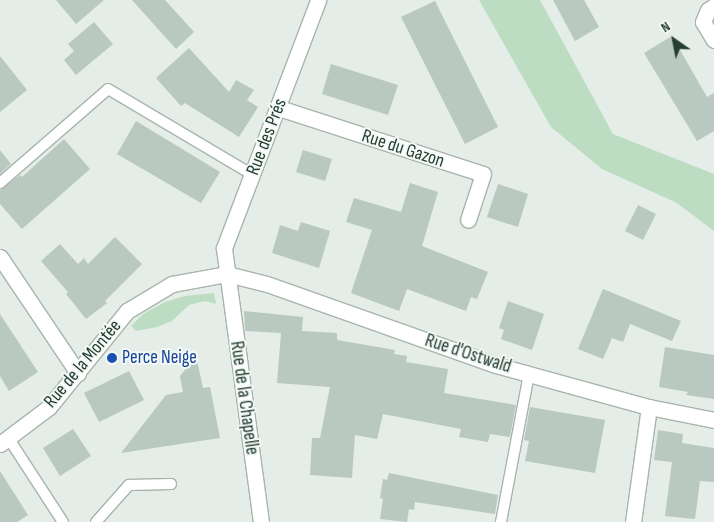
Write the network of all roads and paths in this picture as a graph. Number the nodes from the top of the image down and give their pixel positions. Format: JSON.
{"nodes":[{"id":1,"x":318,"y":0,"type":"edge"},
{"id":2,"x":714,"y":6,"type":"edge"},
{"id":3,"x":714,"y":40,"type":"edge"},
{"id":4,"x":279,"y":108,"type":"junction"},
{"id":5,"x":253,"y":175,"type":"junction"},
{"id":6,"x":0,"y":183,"type":"edge"},
{"id":7,"x":468,"y":220,"type":"dead end"},
{"id":8,"x":0,"y":258,"type":"edge"},
{"id":9,"x":227,"y":274,"type":"junction"},
{"id":10,"x":78,"y":373,"type":"junction"},
{"id":11,"x":529,"y":374,"type":"junction"},
{"id":12,"x":649,"y":407,"type":"junction"},
{"id":13,"x":714,"y":420,"type":"edge"},
{"id":14,"x":5,"y":442,"type":"edge"},
{"id":15,"x":171,"y":484,"type":"dead end"},
{"id":16,"x":63,"y":522,"type":"edge"},
{"id":17,"x":96,"y":522,"type":"edge"},
{"id":18,"x":261,"y":522,"type":"edge"},
{"id":19,"x":502,"y":522,"type":"edge"},
{"id":20,"x":633,"y":522,"type":"edge"}],
"edges":[{"from":1,"to":4,"type":"street","name":"Rue des Prés"},
{"from":2,"to":3,"type":"street"},
{"from":4,"to":5,"type":"street","name":"Rue des Prés"},
{"from":4,"to":7,"type":"street","name":"Rue du Gazon"},
{"from":5,"to":6,"type":"lane"},
{"from":5,"to":9,"type":"street","name":"Rue des Prés"},
{"from":8,"to":10,"type":"street"},
{"from":9,"to":10,"type":"street","name":"Rue de la Montée"},
{"from":9,"to":11,"type":"street","name":"Rue d'Ostwald"},
{"from":9,"to":18,"type":"street","name":"Rue de la Chapelle"},
{"from":10,"to":14,"type":"street","name":"Rue de la Montée"},
{"from":11,"to":12,"type":"street","name":"Rue d'Ostwald"},
{"from":11,"to":19,"type":"lane"},
{"from":12,"to":13,"type":"street","name":"Rue d'Ostwald"},
{"from":12,"to":20,"type":"street"},
{"from":14,"to":16,"type":"lane"},
{"from":15,"to":17,"type":"lane"}]}
